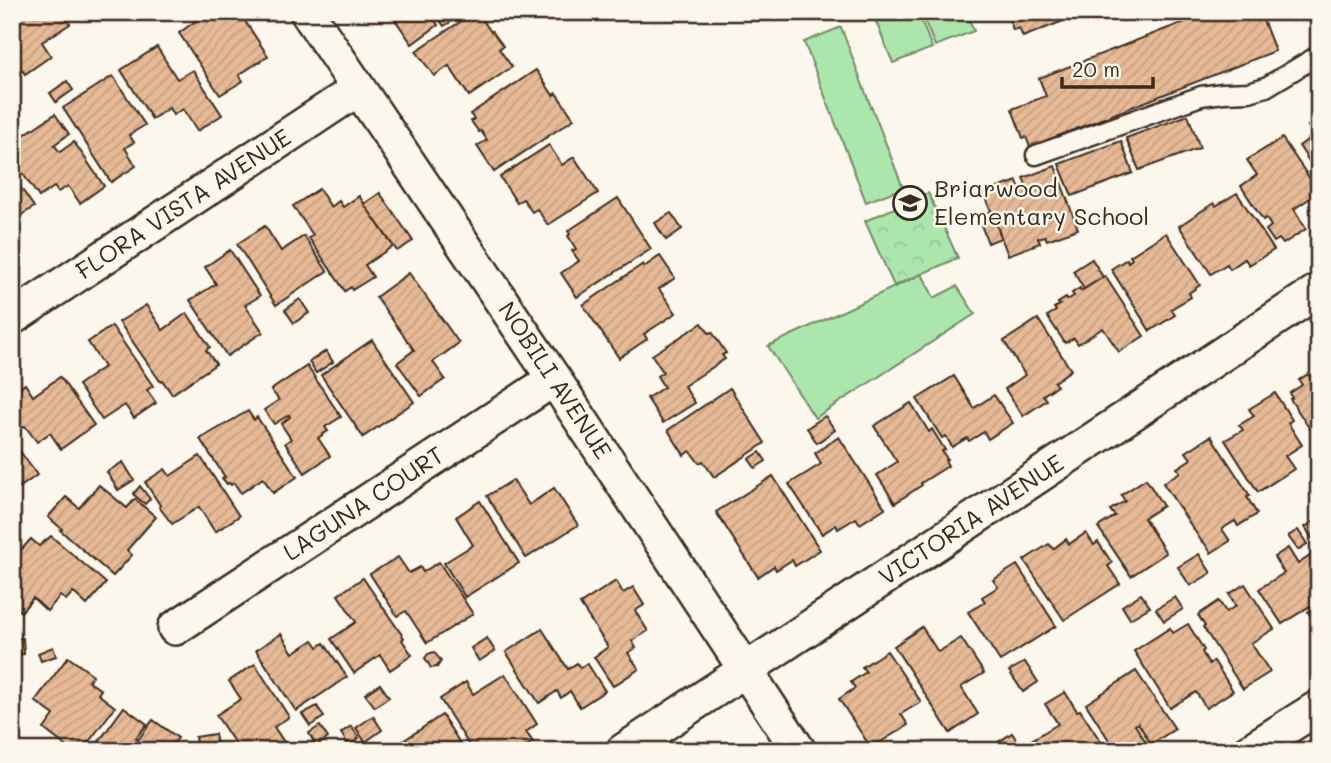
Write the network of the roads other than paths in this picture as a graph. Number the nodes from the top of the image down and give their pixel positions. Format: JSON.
{"nodes":[{"id":1,"x":307,"y":12,"type":"edge"},
{"id":2,"x":1319,"y":55,"type":"edge"},
{"id":3,"x":358,"y":89,"type":"junction"},
{"id":4,"x":1036,"y":155,"type":"dead end"},
{"id":5,"x":1319,"y":290,"type":"edge"},
{"id":6,"x":12,"y":318,"type":"edge"},
{"id":7,"x":554,"y":379,"type":"junction"},
{"id":8,"x":175,"y":628,"type":"dead end"},
{"id":9,"x":746,"y":671,"type":"junction"},
{"id":10,"x":1319,"y":707,"type":"edge"},
{"id":11,"x":623,"y":751,"type":"edge"},
{"id":12,"x":799,"y":751,"type":"edge"},
{"id":13,"x":1249,"y":751,"type":"edge"}],
"edges":[{"from":1,"to":3,"type":"street","name":"NOBILI AVENUE"},
{"from":2,"to":4,"type":"lane"},
{"from":3,"to":6,"type":"street","name":"FLORA VISTA AVENUE"},
{"from":3,"to":7,"type":"street","name":"NOBILI AVENUE"},
{"from":5,"to":9,"type":"street","name":"VICTORIA AVENUE"},
{"from":7,"to":8,"type":"street","name":"LAGUNA COURT"},
{"from":7,"to":9,"type":"street","name":"NOBILI AVENUE"},
{"from":9,"to":11,"type":"street","name":"VICTORIA AVENUE"},
{"from":9,"to":12,"type":"street","name":"NOBILI AVENUE"},
{"from":10,"to":13,"type":"street"}]}
